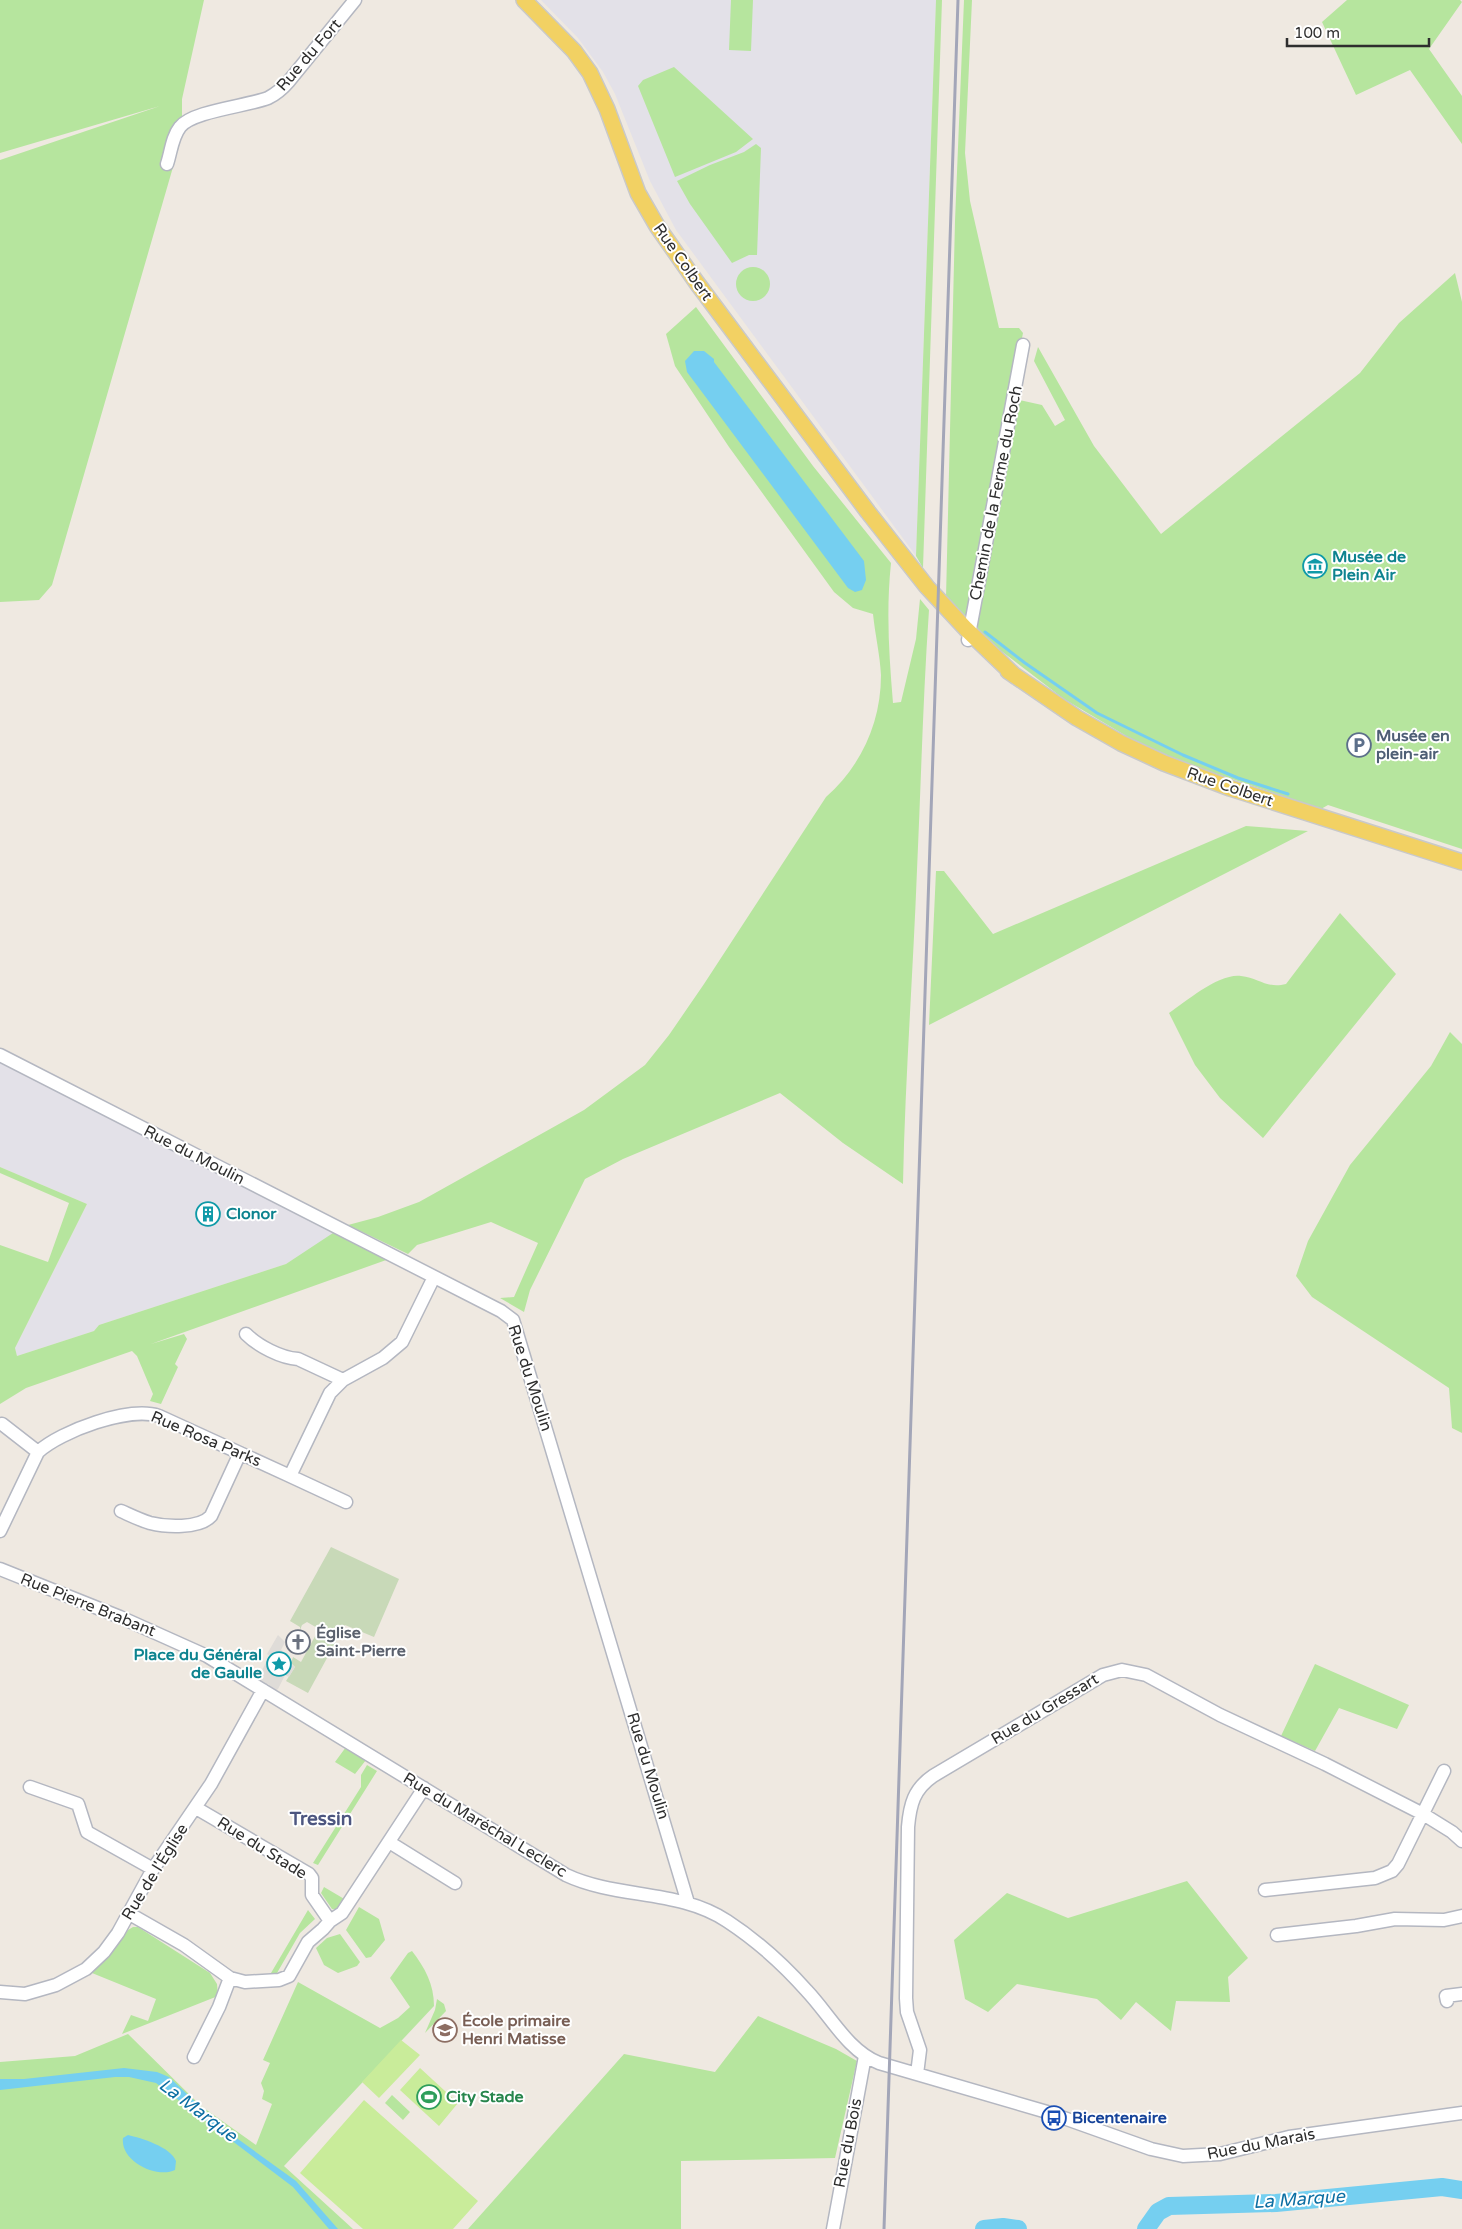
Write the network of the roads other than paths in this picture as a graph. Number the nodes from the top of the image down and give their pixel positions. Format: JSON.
{"nodes":[{"id":1,"x":356,"y":0,"type":"edge"},
{"id":2,"x":524,"y":0,"type":"edge"},
{"id":3,"x":168,"y":164,"type":"dead end"},
{"id":4,"x":1023,"y":345,"type":"dead end"},
{"id":5,"x":969,"y":637,"type":"junction"},
{"id":6,"x":1462,"y":862,"type":"edge"},
{"id":7,"x":0,"y":1056,"type":"edge"},
{"id":8,"x":434,"y":1277,"type":"junction"},
{"id":9,"x":246,"y":1334,"type":"dead end"},
{"id":10,"x":343,"y":1380,"type":"junction"},
{"id":11,"x":2,"y":1424,"type":"dead end"},
{"id":12,"x":38,"y":1452,"type":"junction"},
{"id":13,"x":240,"y":1453,"type":"junction"},
{"id":14,"x":290,"y":1476,"type":"junction"},
{"id":15,"x":346,"y":1502,"type":"dead end"},
{"id":16,"x":121,"y":1511,"type":"dead end"},
{"id":17,"x":0,"y":1531,"type":"edge"},
{"id":18,"x":0,"y":1569,"type":"edge"},
{"id":19,"x":258,"y":1687,"type":"junction"},
{"id":20,"x":1444,"y":1771,"type":"dead end"},
{"id":21,"x":30,"y":1787,"type":"dead end"},
{"id":22,"x":424,"y":1788,"type":"junction"},
{"id":23,"x":196,"y":1808,"type":"junction"},
{"id":24,"x":1423,"y":1814,"type":"junction"},
{"id":25,"x":1462,"y":1841,"type":"edge"},
{"id":26,"x":389,"y":1842,"type":"junction"},
{"id":27,"x":153,"y":1869,"type":"junction"},
{"id":28,"x":455,"y":1883,"type":"dead end"},
{"id":29,"x":1265,"y":1890,"type":"dead end"},
{"id":30,"x":688,"y":1903,"type":"junction"},
{"id":31,"x":128,"y":1913,"type":"junction"},
{"id":32,"x":1462,"y":1916,"type":"edge"},
{"id":33,"x":330,"y":1921,"type":"junction"},
{"id":34,"x":1277,"y":1935,"type":"dead end"},
{"id":35,"x":230,"y":1978,"type":"junction"},
{"id":36,"x":0,"y":1992,"type":"edge"},
{"id":37,"x":1462,"y":1994,"type":"edge"},
{"id":38,"x":1447,"y":2001,"type":"dead end"},
{"id":39,"x":865,"y":2056,"type":"junction"},
{"id":40,"x":194,"y":2057,"type":"dead end"},
{"id":41,"x":917,"y":2074,"type":"junction"},
{"id":42,"x":1462,"y":2113,"type":"edge"},
{"id":43,"x":833,"y":2226,"type":"edge"}],
"edges":[{"from":1,"to":3,"type":"street","name":"Rue du Fort"},
{"from":2,"to":5,"type":"main road","name":"Rue Colbert"},
{"from":4,"to":5,"type":"street","name":"Chemin de la Ferme du Roch"},
{"from":5,"to":6,"type":"main road","name":"Rue Colbert"},
{"from":7,"to":8,"type":"street","name":"Rue du Moulin"},
{"from":8,"to":10,"type":"street"},
{"from":8,"to":30,"type":"street","name":"Rue du Moulin"},
{"from":9,"to":10,"type":"street"},
{"from":10,"to":14,"type":"street"},
{"from":11,"to":12,"type":"street"},
{"from":12,"to":13,"type":"street","name":"Rue Rosa Parks"},
{"from":12,"to":17,"type":"street","name":"Rue Rosa Parks"},
{"from":13,"to":14,"type":"street","name":"Rue Rosa Parks"},
{"from":13,"to":16,"type":"street"},
{"from":14,"to":15,"type":"street","name":"Rue Rosa Parks"},
{"from":18,"to":19,"type":"street","name":"Rue Pierre Brabant"},
{"from":19,"to":22,"type":"street","name":"Rue du Maréchal Leclerc"},
{"from":19,"to":23,"type":"street","name":"Rue de l'Église"},
{"from":20,"to":24,"type":"street"},
{"from":21,"to":27,"type":"street"},
{"from":22,"to":26,"type":"street"},
{"from":22,"to":30,"type":"street","name":"Rue du Maréchal Leclerc"},
{"from":23,"to":27,"type":"street","name":"Rue de l'Église"},
{"from":23,"to":33,"type":"street","name":"Rue du Stade"},
{"from":24,"to":25,"type":"street","name":"Rue du Gressart"},
{"from":24,"to":29,"type":"street"},
{"from":24,"to":41,"type":"street","name":"Rue du Gressart"},
{"from":26,"to":28,"type":"street"},
{"from":26,"to":33,"type":"street"},
{"from":27,"to":31,"type":"street","name":"Rue de l'Église"},
{"from":30,"to":39,"type":"street","name":"Rue du Maréchal Leclerc"},
{"from":31,"to":35,"type":"street"},
{"from":31,"to":36,"type":"street","name":"Rue de l'Église"},
{"from":32,"to":34,"type":"street"},
{"from":33,"to":35,"type":"street"},
{"from":35,"to":40,"type":"street"},
{"from":37,"to":38,"type":"street"},
{"from":39,"to":41,"type":"street","name":"Rue du Marais"},
{"from":39,"to":43,"type":"street","name":"Rue du Bois"},
{"from":41,"to":42,"type":"street","name":"Rue du Marais"}]}
